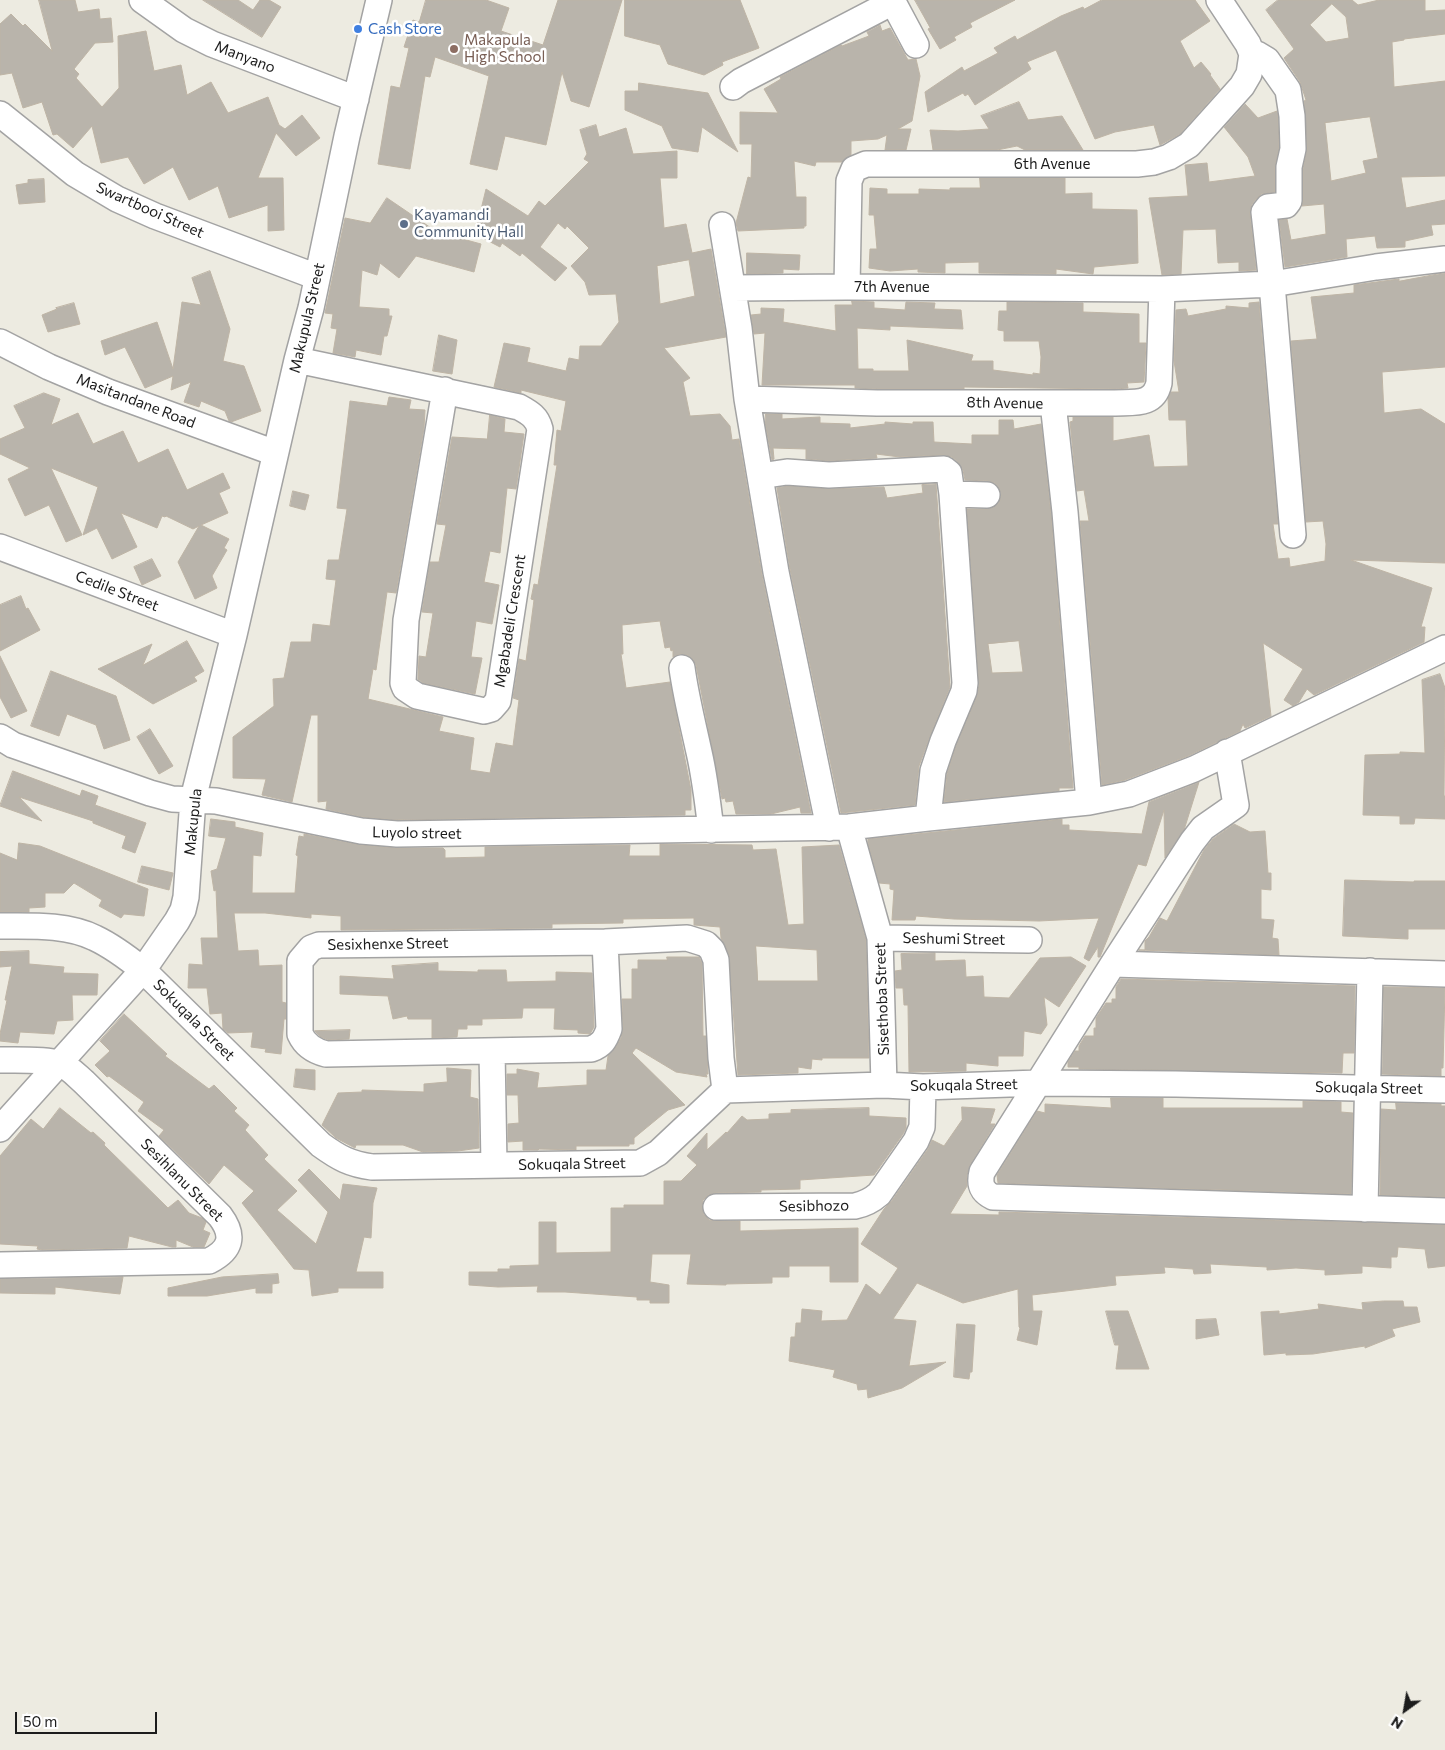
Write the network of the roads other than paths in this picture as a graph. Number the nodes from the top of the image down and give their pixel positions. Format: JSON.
{"nodes":[{"id":1,"x":142,"y":0,"type":"edge"},
{"id":2,"x":379,"y":0,"type":"edge"},
{"id":3,"x":1219,"y":0,"type":"edge"},
{"id":4,"x":893,"y":1,"type":"edge"},
{"id":5,"x":916,"y":45,"type":"dead end"},
{"id":6,"x":1252,"y":54,"type":"junction"},
{"id":7,"x":733,"y":88,"type":"dead end"},
{"id":8,"x":356,"y":98,"type":"junction"},
{"id":9,"x":0,"y":114,"type":"edge"},
{"id":10,"x":722,"y":225,"type":"dead end"},
{"id":11,"x":1445,"y":259,"type":"edge"},
{"id":12,"x":317,"y":277,"type":"junction"},
{"id":13,"x":1272,"y":284,"type":"junction"},
{"id":14,"x":848,"y":287,"type":"junction"},
{"id":15,"x":733,"y":288,"type":"junction"},
{"id":16,"x":1162,"y":289,"type":"junction"},
{"id":17,"x":0,"y":342,"type":"edge"},
{"id":18,"x":297,"y":360,"type":"junction"},
{"id":19,"x":445,"y":390,"type":"junction"},
{"id":20,"x":747,"y":399,"type":"junction"},
{"id":21,"x":1053,"y":403,"type":"junction"},
{"id":22,"x":275,"y":452,"type":"junction"},
{"id":23,"x":760,"y":476,"type":"junction"},
{"id":24,"x":952,"y":494,"type":"junction"},
{"id":25,"x":987,"y":495,"type":"dead end"},
{"id":26,"x":1293,"y":535,"type":"dead end"},
{"id":27,"x":0,"y":547,"type":"edge"},
{"id":28,"x":234,"y":635,"type":"junction"},
{"id":29,"x":1445,"y":648,"type":"edge"},
{"id":30,"x":682,"y":668,"type":"dead end"},
{"id":31,"x":0,"y":737,"type":"edge"},
{"id":32,"x":1227,"y":752,"type":"junction"},
{"id":33,"x":193,"y":799,"type":"junction"},
{"id":34,"x":1089,"y":802,"type":"junction"},
{"id":35,"x":928,"y":818,"type":"junction"},
{"id":36,"x":839,"y":828,"type":"junction"},
{"id":37,"x":711,"y":830,"type":"junction"},
{"id":38,"x":0,"y":926,"type":"edge"},
{"id":39,"x":880,"y":938,"type":"junction"},
{"id":40,"x":1028,"y":940,"type":"dead end"},
{"id":41,"x":605,"y":942,"type":"junction"},
{"id":42,"x":1113,"y":964,"type":"junction"},
{"id":43,"x":143,"y":970,"type":"junction"},
{"id":44,"x":1370,"y":971,"type":"junction"},
{"id":45,"x":1445,"y":974,"type":"edge"},
{"id":46,"x":492,"y":1051,"type":"junction"},
{"id":47,"x":0,"y":1060,"type":"edge"},
{"id":48,"x":60,"y":1064,"type":"junction"},
{"id":49,"x":1038,"y":1083,"type":"junction"},
{"id":50,"x":884,"y":1085,"type":"junction"},
{"id":51,"x":923,"y":1087,"type":"junction"},
{"id":52,"x":1369,"y":1089,"type":"junction"},
{"id":53,"x":725,"y":1090,"type":"junction"},
{"id":54,"x":1445,"y":1090,"type":"edge"},
{"id":55,"x":0,"y":1129,"type":"edge"},
{"id":56,"x":494,"y":1165,"type":"junction"},
{"id":57,"x":716,"y":1207,"type":"dead end"},
{"id":58,"x":1365,"y":1209,"type":"junction"},
{"id":59,"x":1445,"y":1211,"type":"edge"},
{"id":60,"x":0,"y":1265,"type":"edge"}],
"edges":[{"from":1,"to":8,"type":"street","name":"Manyano"},
{"from":2,"to":8,"type":"street","name":"Makupula Street"},
{"from":3,"to":6,"type":"street"},
{"from":4,"to":5,"type":"street"},
{"from":4,"to":7,"type":"street"},
{"from":6,"to":13,"type":"street"},
{"from":6,"to":14,"type":"street","name":"6th Avenue"},
{"from":8,"to":12,"type":"street","name":"Makupula Street"},
{"from":9,"to":12,"type":"street","name":"Swartbooi Street"},
{"from":10,"to":15,"type":"street"},
{"from":11,"to":13,"type":"street","name":"7th Avenue"},
{"from":12,"to":18,"type":"street","name":"Makupula Street"},
{"from":13,"to":16,"type":"street","name":"7th Avenue"},
{"from":13,"to":26,"type":"street"},
{"from":14,"to":15,"type":"street","name":"7th Avenue"},
{"from":14,"to":16,"type":"street","name":"7th Avenue"},
{"from":15,"to":20,"type":"street"},
{"from":16,"to":21,"type":"street","name":"8th Avenue"},
{"from":17,"to":22,"type":"street","name":"Masitandane Road"},
{"from":18,"to":19,"type":"street","name":"Mgabadeli Crescent"},
{"from":18,"to":22,"type":"street","name":"Makupula Street"},
{"from":19,"to":19,"type":"street","name":"Mgabadeli Crescent"},
{"from":20,"to":21,"type":"street","name":"8th Avenue"},
{"from":20,"to":23,"type":"street","name":"Sisethoba Street"},
{"from":21,"to":34,"type":"street"},
{"from":22,"to":28,"type":"street","name":"Makupula Street"},
{"from":23,"to":24,"type":"street"},
{"from":23,"to":36,"type":"street","name":"Sisethoba Street"},
{"from":24,"to":25,"type":"street"},
{"from":24,"to":35,"type":"street"},
{"from":27,"to":28,"type":"street","name":"Cedile Street"},
{"from":28,"to":33,"type":"street","name":"Makupula"},
{"from":29,"to":32,"type":"street","name":"Luyolo street"},
{"from":30,"to":37,"type":"street"},
{"from":31,"to":33,"type":"street","name":"Luyolo street"},
{"from":32,"to":34,"type":"street","name":"Luyolo street"},
{"from":32,"to":42,"type":"street"},
{"from":33,"to":37,"type":"street","name":"Luyolo street"},
{"from":33,"to":43,"type":"street","name":"Makupula"},
{"from":34,"to":35,"type":"street","name":"Luyolo street"},
{"from":35,"to":36,"type":"street","name":"Luyolo street"},
{"from":36,"to":37,"type":"street","name":"Luyolo street"},
{"from":36,"to":39,"type":"street","name":"Sisethoba Street"},
{"from":38,"to":43,"type":"street","name":"Sokuqala Street"},
{"from":39,"to":40,"type":"street","name":"Seshumi Street"},
{"from":39,"to":50,"type":"street","name":"Sisethoba Street"},
{"from":41,"to":46,"type":"street","name":"Sesixhenxe Street"},
{"from":41,"to":46,"type":"street","name":"Sesixhenxe Street"},
{"from":41,"to":53,"type":"street","name":"Sesixhenxe Street"},
{"from":42,"to":44,"type":"street"},
{"from":42,"to":49,"type":"street"},
{"from":43,"to":48,"type":"street"},
{"from":43,"to":56,"type":"street","name":"Sokuqala Street"},
{"from":44,"to":45,"type":"street"},
{"from":44,"to":52,"type":"street"},
{"from":46,"to":56,"type":"street"},
{"from":47,"to":48,"type":"street"},
{"from":48,"to":55,"type":"street"},
{"from":48,"to":60,"type":"street","name":"Sesihlanu Street"},
{"from":49,"to":51,"type":"street","name":"Sokuqala Street"},
{"from":49,"to":52,"type":"street","name":"Sokuqala Street"},
{"from":49,"to":58,"type":"street"},
{"from":50,"to":51,"type":"street","name":"Sokuqala Street"},
{"from":50,"to":53,"type":"street","name":"Sokuqala Street"},
{"from":51,"to":57,"type":"street","name":"Sesibhozo"},
{"from":52,"to":54,"type":"street","name":"Sokuqala Street"},
{"from":52,"to":58,"type":"street"},
{"from":53,"to":56,"type":"street","name":"Sokuqala Street"},
{"from":58,"to":59,"type":"street"}]}
